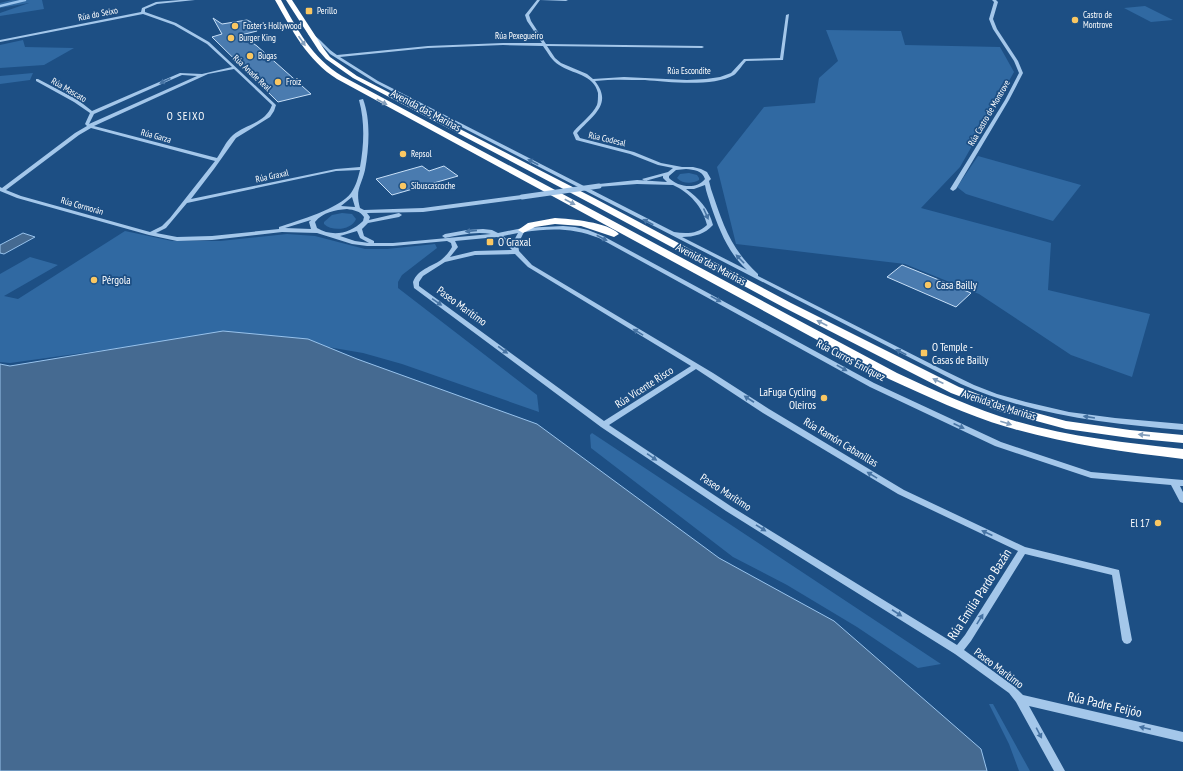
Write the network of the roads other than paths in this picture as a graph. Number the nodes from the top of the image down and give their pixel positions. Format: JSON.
{"nodes":[{"id":1,"x":193,"y":0,"type":"edge"},
{"id":2,"x":278,"y":0,"type":"edge"},
{"id":3,"x":294,"y":0,"type":"edge"},
{"id":4,"x":541,"y":0,"type":"edge"},
{"id":5,"x":566,"y":0,"type":"edge"},
{"id":6,"x":994,"y":0,"type":"edge"},
{"id":7,"x":163,"y":1,"type":"edge"},
{"id":8,"x":143,"y":13,"type":"junction"},
{"id":9,"x":788,"y":15,"type":"dead end"},
{"id":10,"x":310,"y":34,"type":"junction"},
{"id":11,"x":0,"y":41,"type":"edge"},
{"id":12,"x":544,"y":44,"type":"junction"},
{"id":13,"x":702,"y":47,"type":"dead end"},
{"id":14,"x":336,"y":56,"type":"junction"},
{"id":15,"x":314,"y":58,"type":"junction"},
{"id":16,"x":235,"y":68,"type":"junction"},
{"id":17,"x":203,"y":75,"type":"junction"},
{"id":18,"x":37,"y":80,"type":"dead end"},
{"id":19,"x":592,"y":80,"type":"junction"},
{"id":20,"x":361,"y":100,"type":"joint"},
{"id":21,"x":92,"y":113,"type":"junction"},
{"id":22,"x":90,"y":126,"type":"junction"},
{"id":23,"x":218,"y":160,"type":"junction"},
{"id":24,"x":652,"y":160,"type":"junction"},
{"id":25,"x":363,"y":168,"type":"junction"},
{"id":26,"x":680,"y":168,"type":"junction"},
{"id":27,"x":666,"y":174,"type":"junction"},
{"id":28,"x":707,"y":182,"type":"junction"},
{"id":29,"x":626,"y":183,"type":"junction"},
{"id":30,"x":672,"y":184,"type":"junction"},
{"id":31,"x":680,"y":186,"type":"junction"},
{"id":32,"x":1,"y":189,"type":"edge"},
{"id":33,"x":953,"y":189,"type":"dead end"},
{"id":34,"x":355,"y":190,"type":"junction"},
{"id":35,"x":186,"y":202,"type":"junction"},
{"id":36,"x":333,"y":209,"type":"junction"},
{"id":37,"x":358,"y":209,"type":"junction"},
{"id":38,"x":423,"y":210,"type":"junction"},
{"id":39,"x":364,"y":212,"type":"junction"},
{"id":40,"x":318,"y":215,"type":"junction"},
{"id":41,"x":366,"y":222,"type":"junction"},
{"id":42,"x":359,"y":229,"type":"junction"},
{"id":43,"x":523,"y":230,"type":"junction"},
{"id":44,"x":318,"y":231,"type":"junction"},
{"id":45,"x":265,"y":232,"type":"junction"},
{"id":46,"x":670,"y":233,"type":"junction"},
{"id":47,"x":151,"y":234,"type":"junction"},
{"id":48,"x":330,"y":234,"type":"junction"},
{"id":49,"x":497,"y":235,"type":"junction"},
{"id":50,"x":449,"y":240,"type":"junction"},
{"id":51,"x":409,"y":243,"type":"junction"},
{"id":52,"x":380,"y":244,"type":"junction"},
{"id":53,"x":516,"y":252,"type":"junction"},
{"id":54,"x":442,"y":262,"type":"junction"},
{"id":55,"x":782,"y":291,"type":"junction"},
{"id":56,"x":757,"y":303,"type":"junction"},
{"id":57,"x":696,"y":366,"type":"junction"},
{"id":58,"x":604,"y":425,"type":"junction"},
{"id":59,"x":1183,"y":427,"type":"edge"},
{"id":60,"x":1183,"y":439,"type":"edge"},
{"id":61,"x":1183,"y":454,"type":"edge"},
{"id":62,"x":1179,"y":482,"type":"edge"},
{"id":63,"x":1183,"y":500,"type":"edge"},
{"id":64,"x":1023,"y":550,"type":"junction"},
{"id":65,"x":1127,"y":640,"type":"dead end"},
{"id":66,"x":958,"y":651,"type":"junction"},
{"id":67,"x":1020,"y":699,"type":"junction"},
{"id":68,"x":1183,"y":737,"type":"edge"},
{"id":69,"x":1060,"y":771,"type":"edge"}],
"edges":[{"from":1,"to":7,"type":"street","name":"Rúa do Seixo"},
{"from":2,"to":15,"type":"highway","name":"Avenida das Mariñas","one_way":true},
{"from":3,"to":10,"type":"highway","name":"Avenida das Mariñas"},
{"from":4,"to":5,"type":"street"},
{"from":4,"to":12,"type":"street"},
{"from":6,"to":33,"type":"street","name":"Rúa Castro de Montrove"},
{"from":7,"to":8,"type":"street","name":"Rúa do Seixo"},
{"from":8,"to":11,"type":"street","name":"Rúa do Seixo"},
{"from":8,"to":16,"type":"street","name":"Rúa Anade Real"},
{"from":9,"to":19,"type":"street","name":"Rúa Escondite"},
{"from":10,"to":14,"type":"street"},
{"from":60,"to":10,"type":"highway","name":"Avenida das Mariñas","one_way":true},
{"from":12,"to":13,"type":"street","name":"Rúa Pexegueiro"},
{"from":12,"to":14,"type":"street","name":"Rúa Pexegueiro"},
{"from":12,"to":19,"type":"street"},
{"from":46,"to":14,"type":"street","one_way":true},
{"from":15,"to":20,"type":"highway"},
{"from":15,"to":56,"type":"highway","name":"Avenida das Mariñas","one_way":true},
{"from":16,"to":17,"type":"street","name":"Rúa Cormorán"},
{"from":16,"to":23,"type":"street","name":"Rúa Anade Real"},
{"from":17,"to":21,"type":"street","name":"Rúa Cormorán","one_way":true},
{"from":17,"to":22,"type":"street","name":"Rúa Cormorán"},
{"from":18,"to":21,"type":"street","name":"Rúa Mascato"},
{"from":19,"to":24,"type":"street","name":"Rúa Codesal"},
{"from":20,"to":25,"type":"street"},
{"from":21,"to":22,"type":"street"},
{"from":22,"to":23,"type":"street","name":"Rúa Garza"},
{"from":22,"to":32,"type":"street","name":"Rúa Cormorán"},
{"from":23,"to":35,"type":"street","name":"Rúa Anade Real"},
{"from":24,"to":26,"type":"street","name":"Rúa Codesal"},
{"from":24,"to":27,"type":"street","name":"Rúa Codesal"},
{"from":25,"to":34,"type":"street"},
{"from":25,"to":35,"type":"street","name":"Rúa Graxal"},
{"from":26,"to":27,"type":"street"},
{"from":26,"to":28,"type":"street","name":"Rúa Codesal"},
{"from":27,"to":29,"type":"street"},
{"from":27,"to":30,"type":"street","name":"Rúa Codesal"},
{"from":28,"to":31,"type":"street"},
{"from":55,"to":28,"type":"street","one_way":true},
{"from":29,"to":30,"type":"street"},
{"from":29,"to":38,"type":"street","bridge":true},
{"from":30,"to":31,"type":"street"},
{"from":31,"to":46,"type":"street","one_way":true},
{"from":32,"to":47,"type":"street","name":"Rúa Cormorán"},
{"from":34,"to":36,"type":"street"},
{"from":34,"to":37,"type":"street"},
{"from":35,"to":47,"type":"street","name":"Rúa Anade Real"},
{"from":36,"to":37,"type":"street"},
{"from":36,"to":40,"type":"street","name":"Rúa Cormorán"},
{"from":37,"to":39,"type":"street"},
{"from":38,"to":39,"type":"street"},
{"from":38,"to":41,"type":"street"},
{"from":39,"to":41,"type":"street"},
{"from":40,"to":44,"type":"street"},
{"from":40,"to":45,"type":"street","name":"Rúa Cormorán"},
{"from":41,"to":42,"type":"street"},
{"from":42,"to":48,"type":"street"},
{"from":42,"to":52,"type":"street"},
{"from":43,"to":49,"type":"street","name":"Rúa Curros Enríquez"},
{"from":43,"to":53,"type":"street"},
{"from":43,"to":56,"type":"highway"},
{"from":43,"to":62,"type":"street","name":"Rúa Curros Enríquez","one_way":true},
{"from":44,"to":45,"type":"street","name":"Rúa Cormorán"},
{"from":44,"to":48,"type":"street","name":"Rúa Cormorán"},
{"from":45,"to":47,"type":"street","name":"Rúa Cormorán"},
{"from":46,"to":55,"type":"street"},
{"from":48,"to":52,"type":"street"},
{"from":49,"to":50,"type":"street","name":"Rúa Curros Enríquez"},
{"from":49,"to":51,"type":"street","one_way":true},
{"from":49,"to":53,"type":"street","name":"Rúa Ramón Cabanillas"},
{"from":50,"to":51,"type":"street","name":"Rúa Curros Enríquez"},
{"from":50,"to":54,"type":"street","name":"Paseo Marítimo"},
{"from":51,"to":52,"type":"street"},
{"from":53,"to":54,"type":"street"},
{"from":57,"to":53,"type":"street","name":"Rúa Ramón Cabanillas","one_way":true},
{"from":54,"to":58,"type":"street","name":"Paseo Marítimo","one_way":true},
{"from":59,"to":55,"type":"street","one_way":true},
{"from":56,"to":61,"type":"highway","name":"Avenida das Mariñas","one_way":true},
{"from":57,"to":58,"type":"street","name":"Rúa Vicente Risco"},
{"from":64,"to":57,"type":"street","name":"Rúa Ramón Cabanillas","one_way":true},
{"from":58,"to":66,"type":"street","name":"Paseo Marítimo","one_way":true},
{"from":62,"to":63,"type":"street"},
{"from":64,"to":65,"type":"street","name":"Rúa Ramón Cabanillas"},
{"from":66,"to":64,"type":"street","name":"Rúa Emilia Pardo Bazán","one_way":true},
{"from":66,"to":67,"type":"street","name":"Paseo Marítimo"},
{"from":68,"to":67,"type":"street","name":"Rúa Padre Feijóo","one_way":true},
{"from":67,"to":69,"type":"street","name":"Paseo Marítimo","one_way":true}]}
